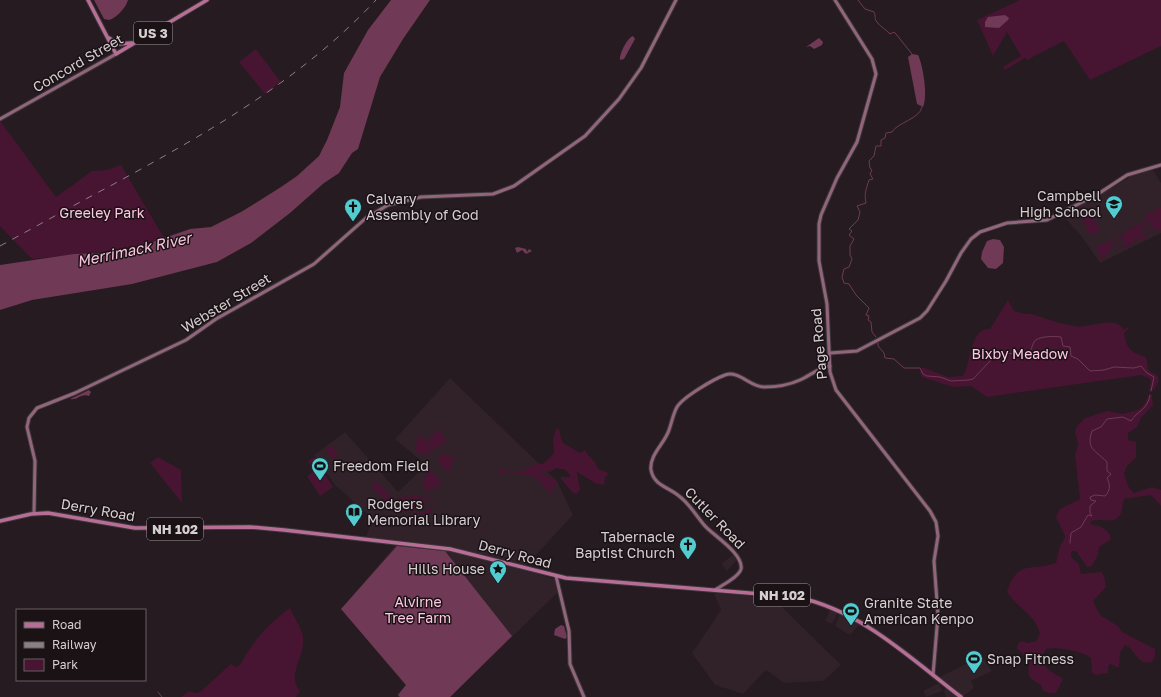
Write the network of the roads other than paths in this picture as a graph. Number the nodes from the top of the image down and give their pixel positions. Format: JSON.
{"nodes":[{"id":1,"x":88,"y":0,"type":"edge"},
{"id":2,"x":207,"y":0,"type":"edge"},
{"id":3,"x":676,"y":0,"type":"edge"},
{"id":4,"x":835,"y":0,"type":"edge"},
{"id":5,"x":106,"y":36,"type":"junction"},
{"id":6,"x":136,"y":43,"type":"junction"},
{"id":7,"x":116,"y":54,"type":"junction"},
{"id":8,"x":0,"y":119,"type":"edge"},
{"id":9,"x":1161,"y":165,"type":"edge"},
{"id":10,"x":830,"y":353,"type":"junction"},
{"id":11,"x":830,"y":366,"type":"junction"},
{"id":12,"x":34,"y":513,"type":"junction"},
{"id":13,"x":0,"y":521,"type":"edge"},
{"id":14,"x":556,"y":576,"type":"junction"},
{"id":15,"x":561,"y":577,"type":"junction"},
{"id":16,"x":557,"y":581,"type":"junction"},
{"id":17,"x":724,"y":584,"type":"junction"},
{"id":18,"x":716,"y":590,"type":"junction"},
{"id":19,"x":723,"y":590,"type":"junction"},
{"id":20,"x":933,"y":675,"type":"junction"},
{"id":21,"x":584,"y":697,"type":"edge"},
{"id":22,"x":961,"y":697,"type":"edge"}],
"edges":[{"from":1,"to":5,"type":"main road","number":"US 3"},
{"from":2,"to":6,"type":"main road","name":"Concord Street","number":"US 3"},
{"from":3,"to":12,"type":"street","name":"Webster Street"},
{"from":4,"to":10,"type":"street","name":"Page Road"},
{"from":5,"to":6,"type":"main road"},
{"from":5,"to":7,"type":"main road","number":"US 3"},
{"from":6,"to":7,"type":"main road","name":"Concord Street","number":"US 3"},
{"from":7,"to":8,"type":"street","name":"Concord Street"},
{"from":9,"to":10,"type":"street"},
{"from":10,"to":11,"type":"street","name":"Page Road"},
{"from":11,"to":17,"type":"street","name":"Cutler Road"},
{"from":11,"to":20,"type":"street","name":"Page Road"},
{"from":12,"to":13,"type":"main road","number":"NH 102"},
{"from":12,"to":14,"type":"main road","name":"Derry Road","number":"NH 102"},
{"from":14,"to":15,"type":"main road","name":"Derry Road","number":"NH 102"},
{"from":14,"to":16,"type":"street"},
{"from":15,"to":16,"type":"street"},
{"from":15,"to":18,"type":"main road","name":"Derry Road","number":"NH 102"},
{"from":16,"to":21,"type":"street"},
{"from":17,"to":18,"type":"street","name":"Cutler Road"},
{"from":17,"to":19,"type":"street"},
{"from":18,"to":19,"type":"main road","name":"Derry Road","number":"NH 102"},
{"from":19,"to":20,"type":"main road","name":"Derry Road","number":"NH 102"},
{"from":20,"to":22,"type":"main road","name":"Derry Road","number":"NH 102"}]}
